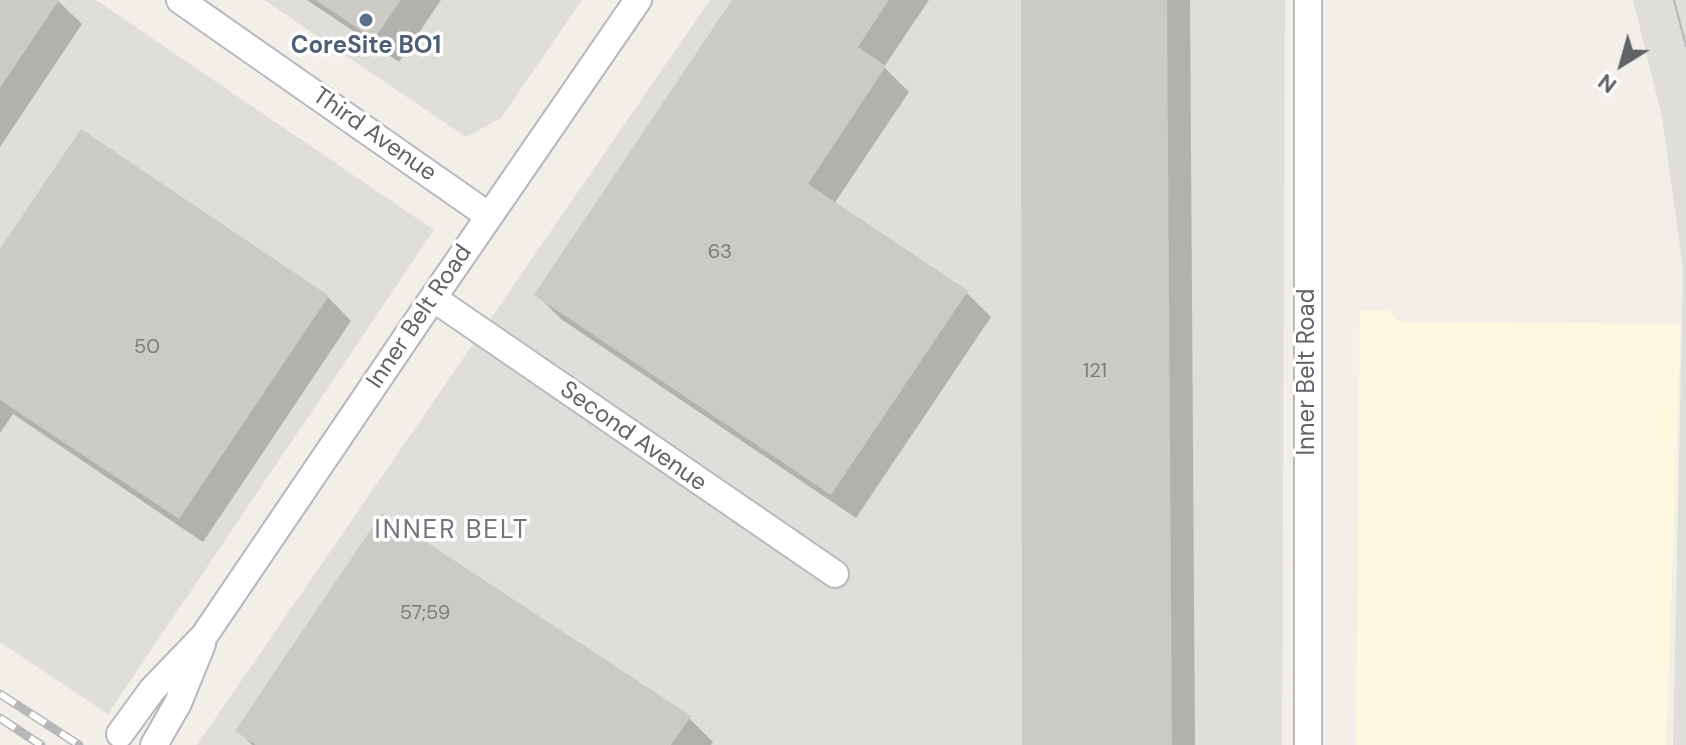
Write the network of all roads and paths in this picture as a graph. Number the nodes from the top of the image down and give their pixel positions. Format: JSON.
{"nodes":[{"id":1,"x":180,"y":0,"type":"edge"},
{"id":2,"x":638,"y":0,"type":"edge"},
{"id":3,"x":1308,"y":0,"type":"edge"},
{"id":4,"x":489,"y":216,"type":"junction"},
{"id":5,"x":433,"y":298,"type":"junction"},
{"id":6,"x":835,"y":574,"type":"dead end"},
{"id":7,"x":204,"y":636,"type":"junction"},
{"id":8,"x":120,"y":734,"type":"dead end"},
{"id":9,"x":154,"y":745,"type":"edge"},
{"id":10,"x":1308,"y":745,"type":"edge"}],
"edges":[{"from":1,"to":4,"type":"street","name":"Third Avenue"},
{"from":2,"to":4,"type":"street","name":"Inner Belt Road"},
{"from":3,"to":10,"type":"street","name":"Inner Belt Road"},
{"from":4,"to":5,"type":"street","name":"Inner Belt Road"},
{"from":5,"to":6,"type":"street","name":"Second Avenue"},
{"from":5,"to":7,"type":"street","name":"Inner Belt Road"},
{"from":7,"to":8,"type":"street","name":"Inner Belt Road"},
{"from":7,"to":9,"type":"street","name":"Inner Belt Road"}]}
